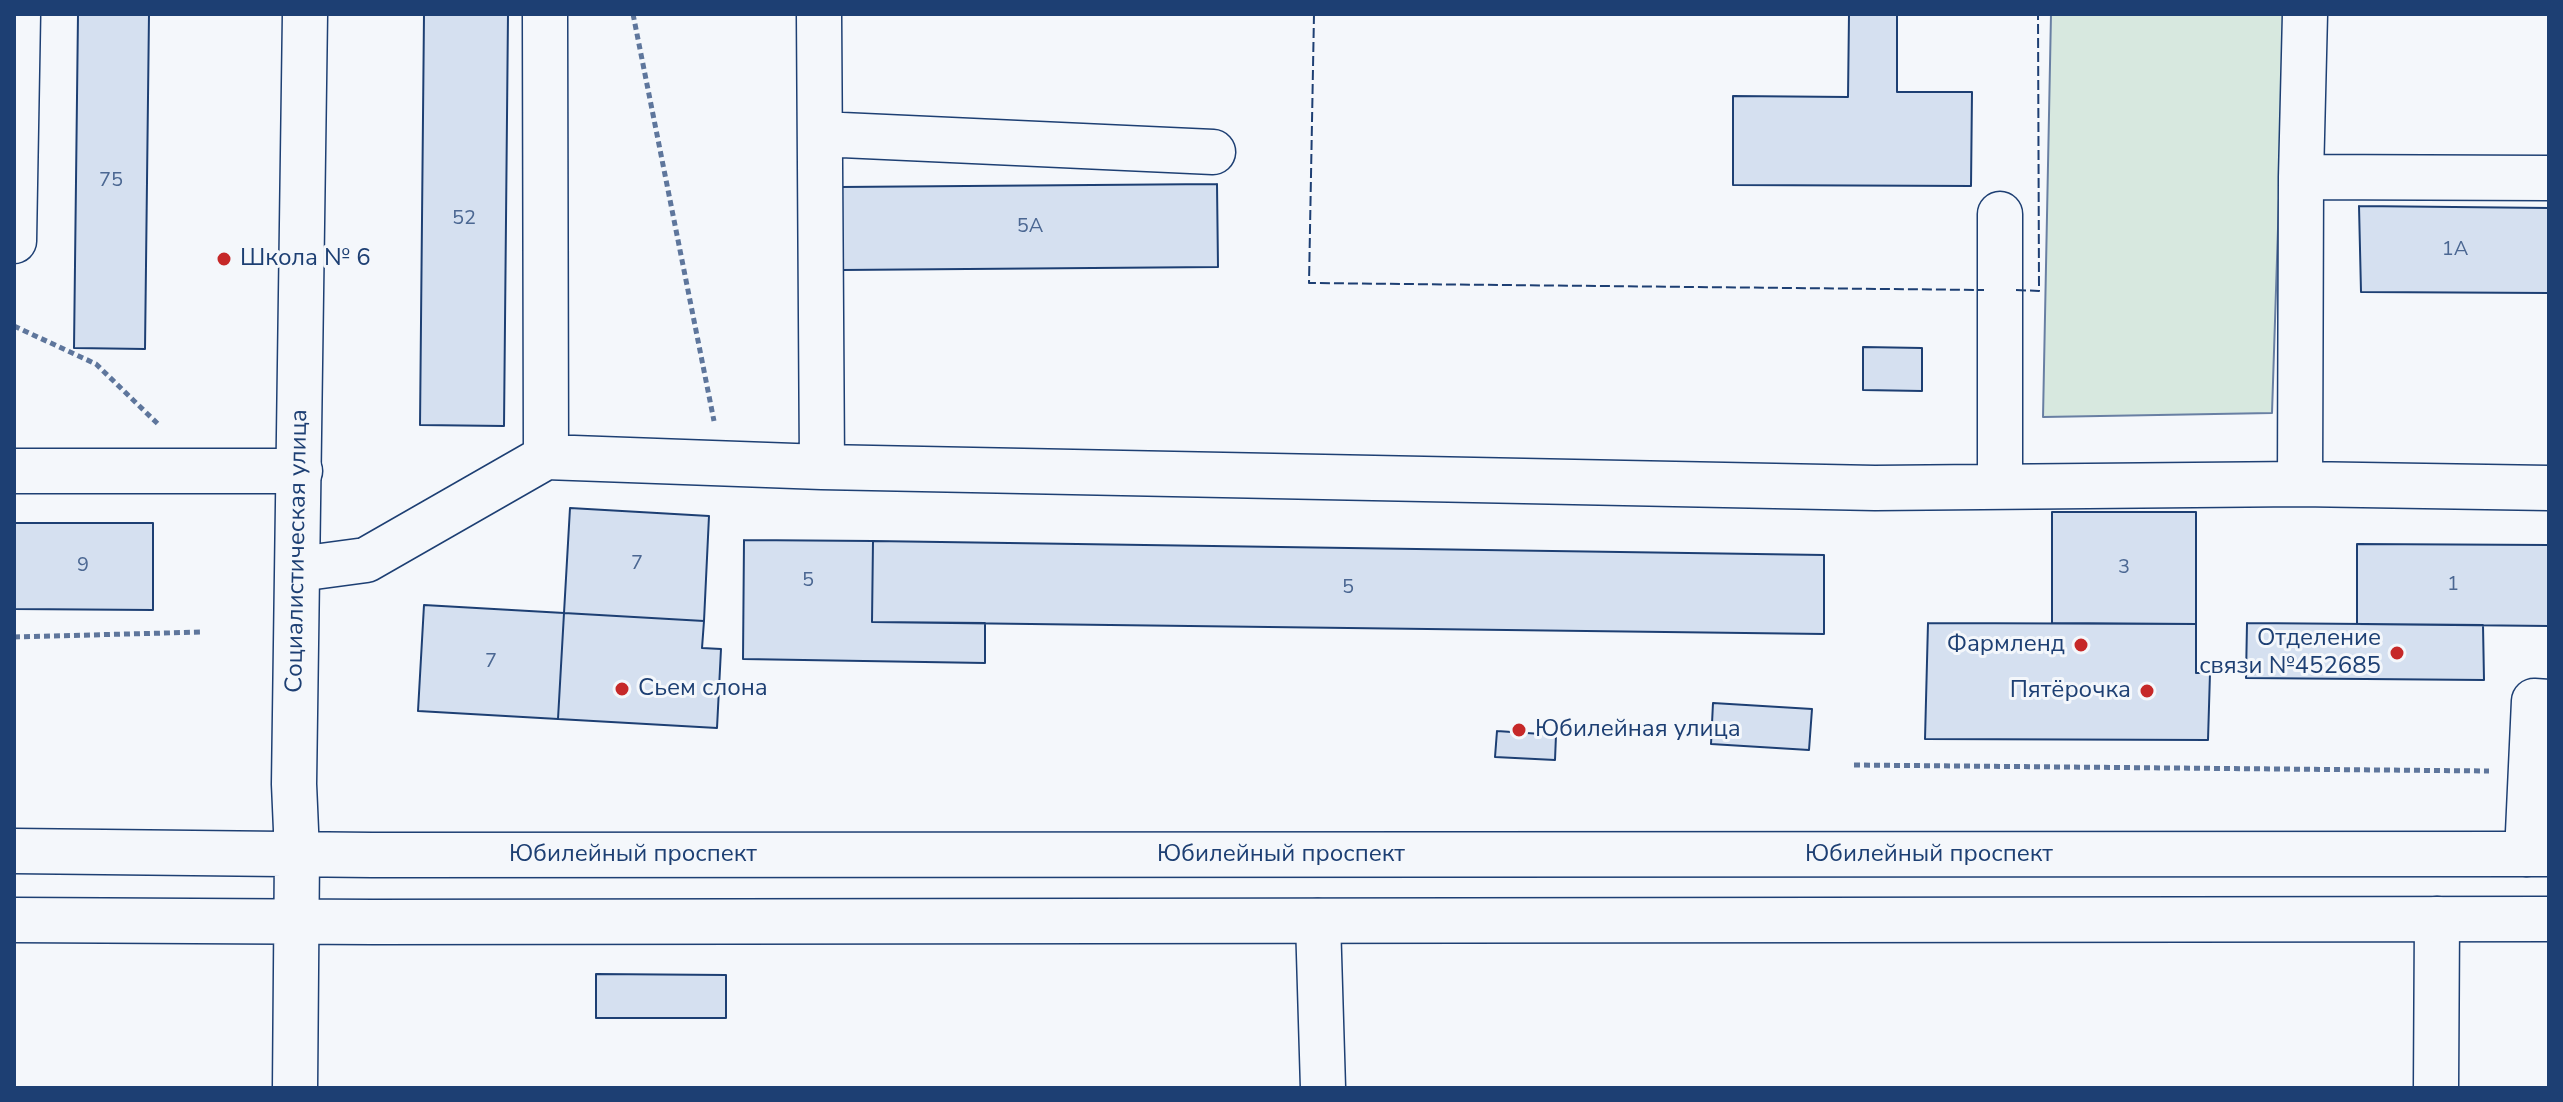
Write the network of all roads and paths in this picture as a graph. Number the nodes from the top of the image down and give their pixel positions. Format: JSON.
{"nodes":[{"id":1,"x":18,"y":14,"type":"edge"},
{"id":2,"x":305,"y":14,"type":"edge"},
{"id":3,"x":545,"y":14,"type":"edge"},
{"id":4,"x":633,"y":14,"type":"edge"},
{"id":5,"x":819,"y":14,"type":"edge"},
{"id":6,"x":2305,"y":14,"type":"edge"},
{"id":7,"x":820,"y":134,"type":"junction"},
{"id":8,"x":1213,"y":152,"type":"dead end"},
{"id":9,"x":2301,"y":177,"type":"junction"},
{"id":10,"x":2549,"y":178,"type":"edge"},
{"id":11,"x":2000,"y":214,"type":"dead end"},
{"id":12,"x":14,"y":241,"type":"edge"},
{"id":13,"x":14,"y":326,"type":"edge"},
{"id":14,"x":546,"y":457,"type":"junction"},
{"id":15,"x":723,"y":464,"type":"junction"},
{"id":16,"x":822,"y":467,"type":"junction"},
{"id":17,"x":204,"y":469,"type":"junction"},
{"id":18,"x":14,"y":471,"type":"edge"},
{"id":19,"x":300,"y":471,"type":"junction"},
{"id":20,"x":2300,"y":484,"type":"junction"},
{"id":21,"x":2000,"y":486,"type":"junction"},
{"id":22,"x":2549,"y":488,"type":"edge"},
{"id":23,"x":299,"y":569,"type":"junction"},
{"id":24,"x":203,"y":632,"type":"dead end"},
{"id":25,"x":14,"y":637,"type":"edge"},
{"id":26,"x":2549,"y":702,"type":"edge"},
{"id":27,"x":1854,"y":765,"type":"dead end"},
{"id":28,"x":2531,"y":772,"type":"junction"},
{"id":29,"x":14,"y":851,"type":"edge"},
{"id":30,"x":297,"y":853,"type":"junction"},
{"id":31,"x":2538,"y":854,"type":"edge"},
{"id":32,"x":2437,"y":919,"type":"junction"},
{"id":33,"x":2549,"y":919,"type":"edge"},
{"id":34,"x":14,"y":920,"type":"edge"},
{"id":35,"x":296,"y":921,"type":"junction"},
{"id":36,"x":1318,"y":921,"type":"junction"},
{"id":37,"x":295,"y":1088,"type":"edge"},
{"id":38,"x":1323,"y":1088,"type":"edge"},
{"id":39,"x":2436,"y":1088,"type":"edge"}],
"edges":[{"from":1,"to":12,"type":"main road"},
{"from":2,"to":19,"type":"main road","name":"Социалистическая улица"},
{"from":3,"to":14,"type":"main road"},
{"from":4,"to":15,"type":"path"},
{"from":5,"to":7,"type":"main road"},
{"from":6,"to":9,"type":"main road"},
{"from":7,"to":8,"type":"main road"},
{"from":7,"to":16,"type":"main road"},
{"from":9,"to":10,"type":"main road"},
{"from":9,"to":20,"type":"main road"},
{"from":11,"to":21,"type":"main road"},
{"from":13,"to":17,"type":"path"},
{"from":14,"to":15,"type":"main road"},
{"from":14,"to":23,"type":"main road"},
{"from":15,"to":16,"type":"main road"},
{"from":16,"to":21,"type":"main road"},
{"from":17,"to":18,"type":"main road"},
{"from":17,"to":19,"type":"main road"},
{"from":19,"to":23,"type":"main road","name":"Социалистическая улица"},
{"from":20,"to":21,"type":"main road"},
{"from":20,"to":22,"type":"main road"},
{"from":23,"to":30,"type":"main road","name":"Социалистическая улица"},
{"from":24,"to":25,"type":"path"},
{"from":26,"to":28,"type":"main road"},
{"from":27,"to":28,"type":"path"},
{"from":28,"to":31,"type":"main road"},
{"from":29,"to":30,"type":"main road","name":"Юбилейный проспект"},
{"from":30,"to":31,"type":"main road","name":"Юбилейный проспект"},
{"from":30,"to":35,"type":"main road","name":"Социалистическая улица"},
{"from":32,"to":33,"type":"main road"},
{"from":32,"to":36,"type":"main road"},
{"from":32,"to":39,"type":"main road"},
{"from":34,"to":35,"type":"main road"},
{"from":35,"to":36,"type":"main road"},
{"from":35,"to":37,"type":"main road","name":"Социалистическая улица"},
{"from":36,"to":38,"type":"main road"}]}
